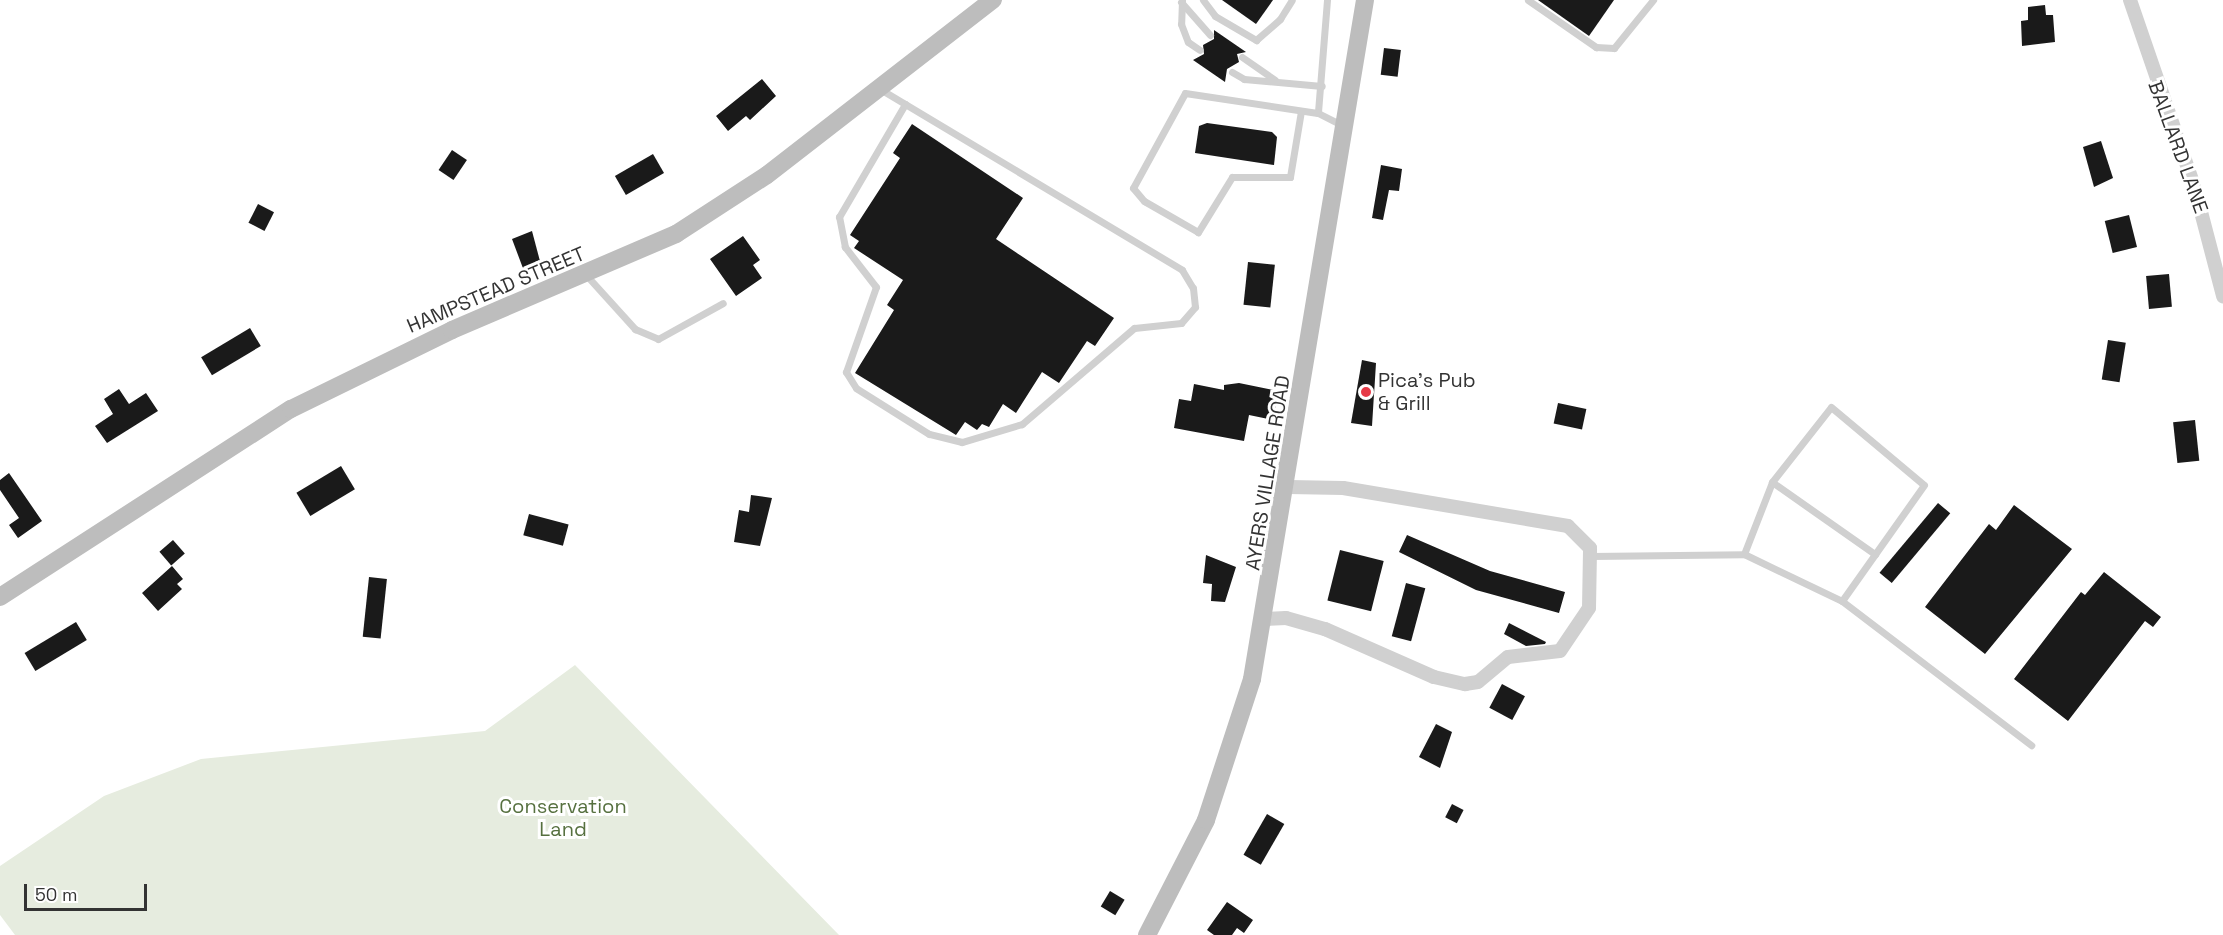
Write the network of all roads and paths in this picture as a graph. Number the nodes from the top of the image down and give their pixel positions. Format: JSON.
{"nodes":[{"id":1,"x":993,"y":0,"type":"edge"},
{"id":2,"x":1203,"y":0,"type":"edge"},
{"id":3,"x":1292,"y":0,"type":"edge"},
{"id":4,"x":1327,"y":0,"type":"edge"},
{"id":5,"x":1365,"y":0,"type":"edge"},
{"id":6,"x":1528,"y":0,"type":"edge"},
{"id":7,"x":1653,"y":0,"type":"edge"},
{"id":8,"x":2130,"y":0,"type":"edge"},
{"id":9,"x":1181,"y":1,"type":"edge"},
{"id":10,"x":1210,"y":35,"type":"dead end"},
{"id":11,"x":1200,"y":50,"type":"dead end"},
{"id":12,"x":1242,"y":57,"type":"dead end"},
{"id":13,"x":1232,"y":72,"type":"dead end"},
{"id":14,"x":1275,"y":80,"type":"junction"},
{"id":15,"x":1322,"y":86,"type":"junction"},
{"id":16,"x":880,"y":89,"type":"junction"},
{"id":17,"x":905,"y":104,"type":"junction"},
{"id":18,"x":1301,"y":111,"type":"junction"},
{"id":19,"x":1318,"y":113,"type":"junction"},
{"id":20,"x":1345,"y":127,"type":"junction"},
{"id":21,"x":587,"y":276,"type":"junction"},
{"id":22,"x":2223,"y":296,"type":"edge"},
{"id":23,"x":723,"y":303,"type":"dead end"},
{"id":24,"x":1772,"y":482,"type":"junction"},
{"id":25,"x":1288,"y":487,"type":"junction"},
{"id":26,"x":1744,"y":554,"type":"junction"},
{"id":27,"x":1875,"y":554,"type":"junction"},
{"id":28,"x":1591,"y":556,"type":"junction"},
{"id":29,"x":0,"y":597,"type":"edge"},
{"id":30,"x":1842,"y":601,"type":"junction"},
{"id":31,"x":1266,"y":619,"type":"junction"},
{"id":32,"x":2031,"y":745,"type":"dead end"},
{"id":33,"x":1147,"y":935,"type":"edge"}],
"edges":[{"from":1,"to":16,"type":"main road","name":"HAMPSTEAD STREET"},
{"from":2,"to":3,"type":"lane"},
{"from":4,"to":15,"type":"lane"},
{"from":5,"to":20,"type":"main road","name":"AYERS VILLAGE ROAD"},
{"from":6,"to":7,"type":"lane"},
{"from":8,"to":22,"type":"street","name":"BALLARD LANE"},
{"from":9,"to":10,"type":"lane"},
{"from":9,"to":11,"type":"lane"},
{"from":12,"to":14,"type":"lane"},
{"from":13,"to":14,"type":"lane"},
{"from":14,"to":15,"type":"lane"},
{"from":15,"to":19,"type":"lane"},
{"from":16,"to":17,"type":"lane"},
{"from":16,"to":21,"type":"main road","name":"HAMPSTEAD STREET"},
{"from":17,"to":17,"type":"lane"},
{"from":18,"to":18,"type":"lane"},
{"from":18,"to":19,"type":"lane"},
{"from":19,"to":20,"type":"lane"},
{"from":20,"to":25,"type":"main road","name":"AYERS VILLAGE ROAD"},
{"from":21,"to":23,"type":"lane"},
{"from":21,"to":29,"type":"main road","name":"HAMPSTEAD STREET"},
{"from":24,"to":26,"type":"lane"},
{"from":24,"to":27,"type":"lane"},
{"from":24,"to":27,"type":"lane"},
{"from":25,"to":28,"type":"street"},
{"from":25,"to":31,"type":"main road","name":"AYERS VILLAGE ROAD"},
{"from":26,"to":28,"type":"lane"},
{"from":26,"to":30,"type":"lane"},
{"from":27,"to":30,"type":"lane"},
{"from":28,"to":31,"type":"street"},
{"from":30,"to":32,"type":"lane"},
{"from":31,"to":33,"type":"main road","name":"AYERS VILLAGE ROAD"}]}
